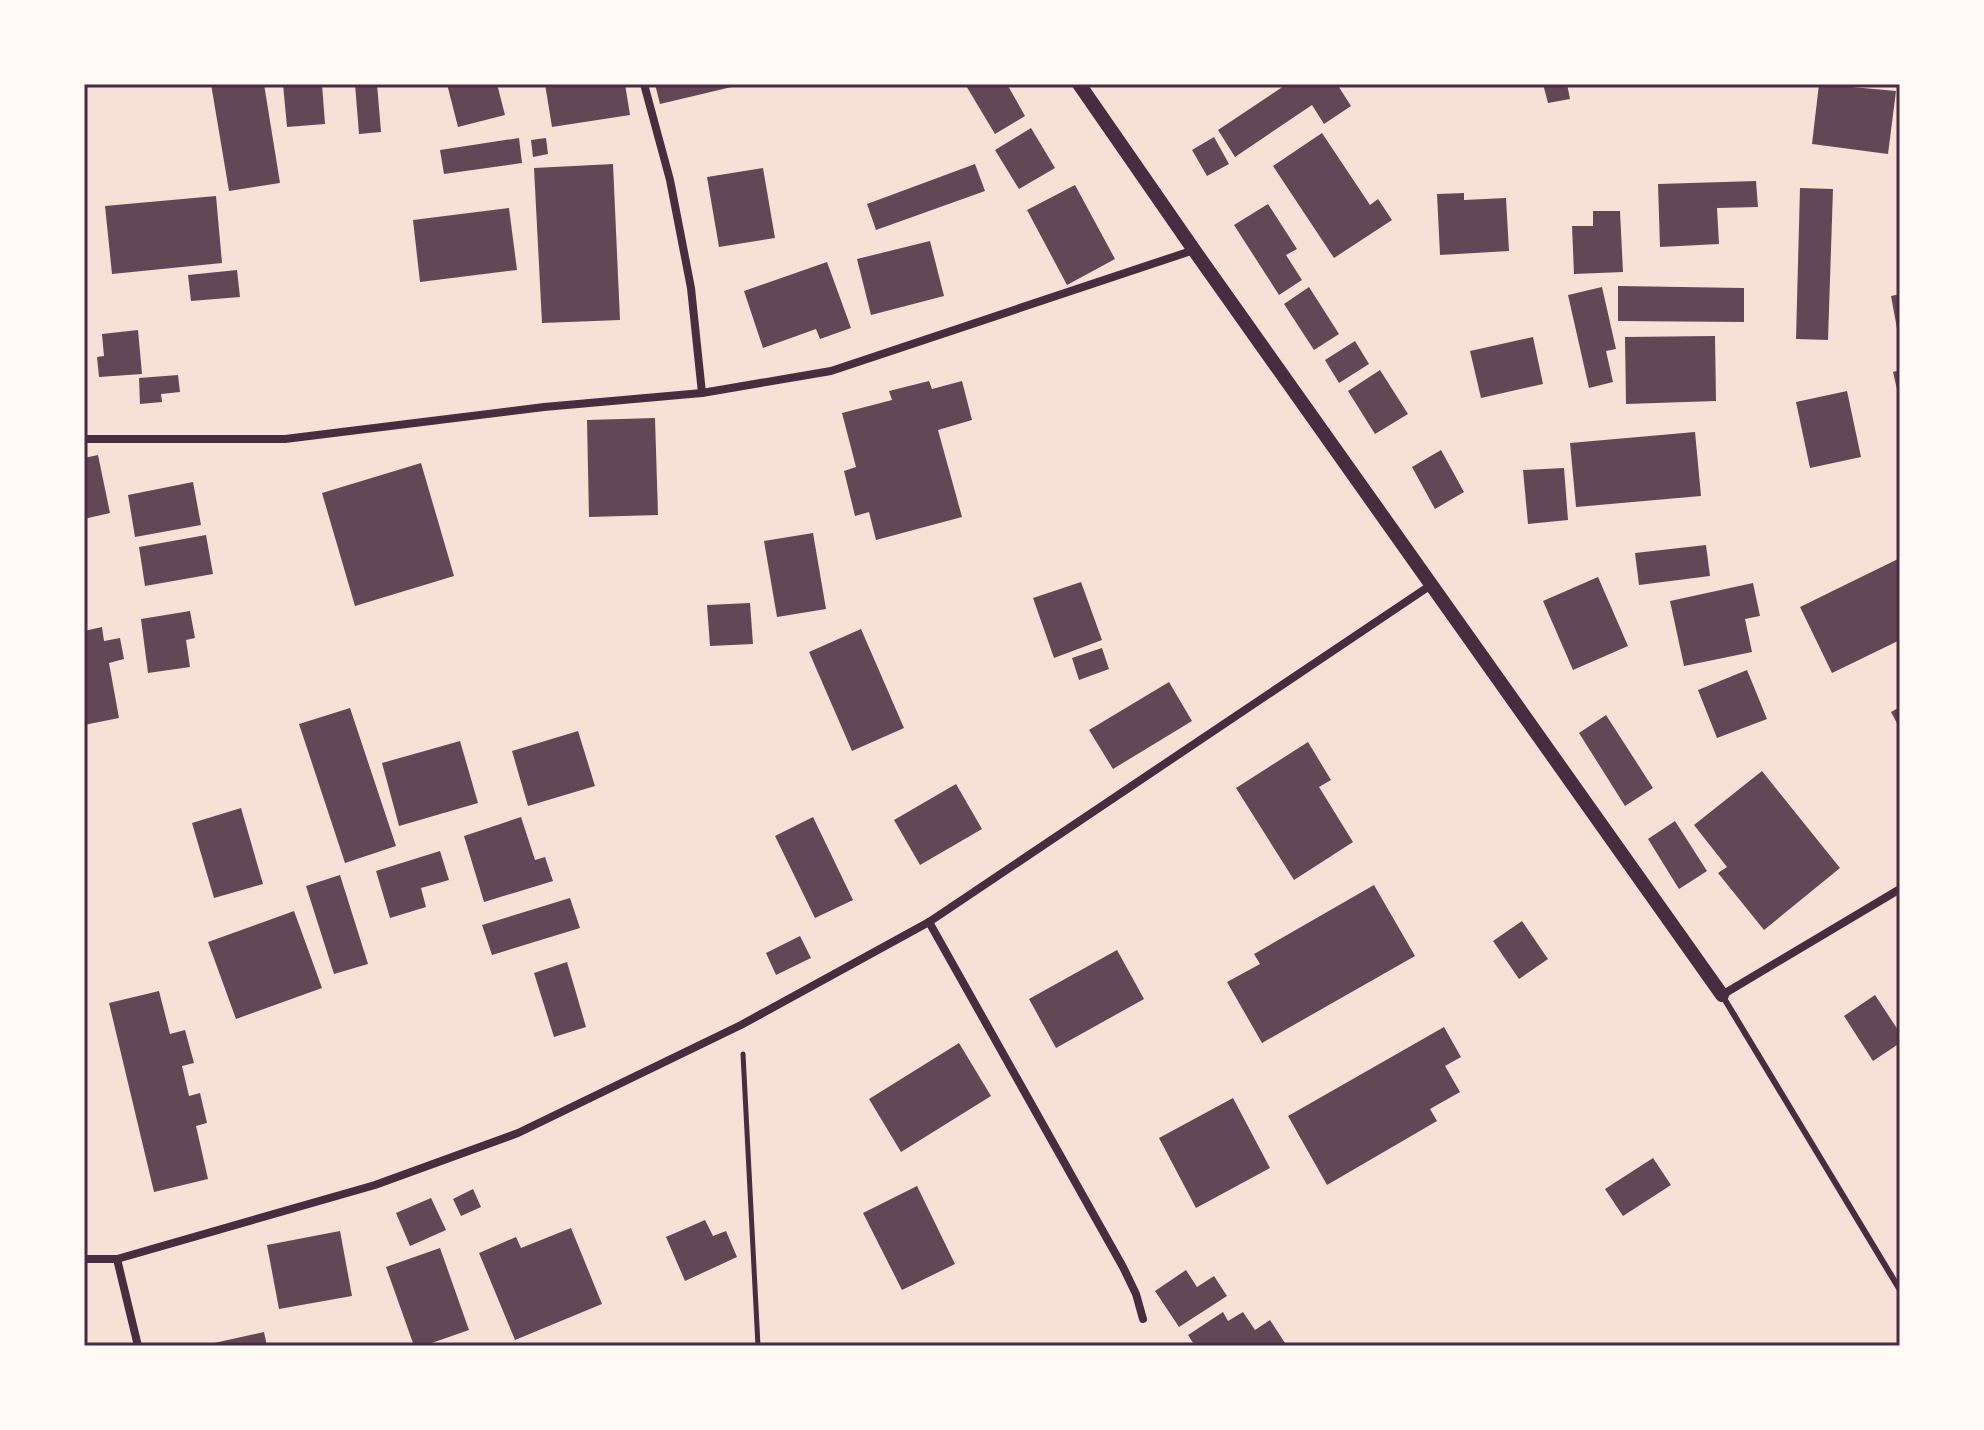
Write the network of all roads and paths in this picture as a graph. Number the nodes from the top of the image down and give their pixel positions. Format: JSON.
{"nodes":[{"id":1,"x":644,"y":84,"type":"edge"},
{"id":2,"x":1079,"y":84,"type":"edge"},
{"id":3,"x":1194,"y":250,"type":"junction"},
{"id":4,"x":702,"y":393,"type":"junction"},
{"id":5,"x":84,"y":439,"type":"edge"},
{"id":6,"x":1431,"y":585,"type":"junction"},
{"id":7,"x":1900,"y":889,"type":"edge"},
{"id":8,"x":929,"y":922,"type":"junction"},
{"id":9,"x":1722,"y":995,"type":"junction"},
{"id":10,"x":741,"y":1025,"type":"junction"},
{"id":11,"x":84,"y":1247,"type":"edge"},
{"id":12,"x":85,"y":1259,"type":"edge"},
{"id":13,"x":117,"y":1259,"type":"junction"},
{"id":14,"x":1900,"y":1290,"type":"edge"},
{"id":15,"x":1143,"y":1319,"type":"dead end"},
{"id":16,"x":138,"y":1346,"type":"edge"},
{"id":17,"x":758,"y":1346,"type":"edge"}],
"edges":[{"from":1,"to":4,"type":"street"},
{"from":2,"to":3,"type":"street"},
{"from":3,"to":4,"type":"street"},
{"from":3,"to":6,"type":"street"},
{"from":4,"to":5,"type":"street"},
{"from":6,"to":8,"type":"street"},
{"from":6,"to":9,"type":"street"},
{"from":7,"to":9,"type":"street"},
{"from":8,"to":10,"type":"street"},
{"from":8,"to":15,"type":"street"},
{"from":9,"to":14,"type":"lane"},
{"from":10,"to":13,"type":"street"},
{"from":10,"to":17,"type":"path"},
{"from":11,"to":12,"type":"street"},
{"from":12,"to":13,"type":"street"},
{"from":13,"to":16,"type":"street"}]}
